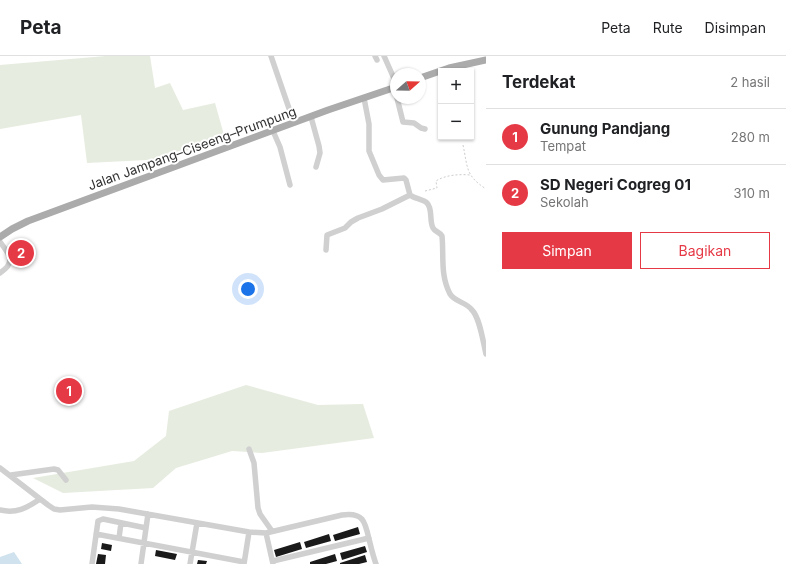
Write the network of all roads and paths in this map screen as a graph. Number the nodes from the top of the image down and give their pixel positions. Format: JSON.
{"nodes":[{"id":1,"x":271,"y":56,"type":"edge"},
{"id":2,"x":384,"y":56,"type":"edge"},
{"id":3,"x":486,"y":60,"type":"edge"},
{"id":4,"x":455,"y":68,"type":"edge"},
{"id":5,"x":390,"y":72,"type":"edge"},
{"id":6,"x":438,"y":73,"type":"edge"},
{"id":7,"x":426,"y":76,"type":"edge"},
{"id":8,"x":390,"y":90,"type":"edge"},
{"id":9,"x":364,"y":98,"type":"junction"},
{"id":10,"x":398,"y":104,"type":"edge"},
{"id":11,"x":311,"y":116,"type":"junction"},
{"id":12,"x":294,"y":123,"type":"junction"},
{"id":13,"x":424,"y":129,"type":"dead end"},
{"id":14,"x":273,"y":131,"type":"junction"},
{"id":15,"x":462,"y":145,"type":"dead end"},
{"id":16,"x":316,"y":167,"type":"dead end"},
{"id":17,"x":470,"y":175,"type":"junction"},
{"id":18,"x":290,"y":185,"type":"dead end"},
{"id":19,"x":486,"y":189,"type":"edge"},
{"id":20,"x":425,"y":191,"type":"dead end"},
{"id":21,"x":410,"y":195,"type":"junction"},
{"id":22,"x":0,"y":237,"type":"edge"},
{"id":23,"x":0,"y":242,"type":"edge"},
{"id":24,"x":326,"y":250,"type":"dead end"},
{"id":25,"x":0,"y":273,"type":"edge"},
{"id":26,"x":486,"y":354,"type":"edge"},
{"id":27,"x":249,"y":449,"type":"dead end"},
{"id":28,"x":0,"y":468,"type":"edge"},
{"id":29,"x":11,"y":475,"type":"junction"},
{"id":30,"x":66,"y":480,"type":"dead end"},
{"id":31,"x":40,"y":499,"type":"junction"},
{"id":32,"x":0,"y":510,"type":"edge"},
{"id":33,"x":148,"y":514,"type":"junction"},
{"id":34,"x":121,"y":523,"type":"junction"},
{"id":35,"x":197,"y":523,"type":"junction"},
{"id":36,"x":146,"y":528,"type":"junction"},
{"id":37,"x":272,"y":531,"type":"junction"},
{"id":38,"x":249,"y":532,"type":"junction"},
{"id":39,"x":266,"y":533,"type":"junction"},
{"id":40,"x":96,"y":534,"type":"junction"},
{"id":41,"x":119,"y":538,"type":"junction"},
{"id":42,"x":369,"y":538,"type":"junction"},
{"id":43,"x":144,"y":543,"type":"junction"},
{"id":44,"x":192,"y":552,"type":"junction"},
{"id":45,"x":244,"y":563,"type":"edge"},
{"id":46,"x":273,"y":563,"type":"edge"},
{"id":47,"x":92,"y":564,"type":"edge"},
{"id":48,"x":141,"y":564,"type":"edge"},
{"id":49,"x":190,"y":564,"type":"edge"},
{"id":50,"x":376,"y":564,"type":"edge"}],
"edges":[{"from":1,"to":12,"type":"street"},
{"from":2,"to":5,"type":"street"},
{"from":3,"to":4,"type":"main road"},
{"from":6,"to":7,"type":"main road"},
{"from":8,"to":9,"type":"main road","name":"Jalan Jampang–Ciseeng–Prumpung"},
{"from":9,"to":11,"type":"main road","name":"Jalan Jampang–Ciseeng–Prumpung"},
{"from":9,"to":21,"type":"street"},
{"from":10,"to":13,"type":"street"},
{"from":11,"to":12,"type":"main road","name":"Jalan Jampang–Ciseeng–Prumpung"},
{"from":11,"to":16,"type":"street"},
{"from":12,"to":14,"type":"main road","name":"Jalan Jampang–Ciseeng–Prumpung"},
{"from":14,"to":18,"type":"street"},
{"from":14,"to":22,"type":"main road","name":"Jalan Jampang–Ciseeng–Prumpung"},
{"from":15,"to":17,"type":"path"},
{"from":17,"to":19,"type":"path"},
{"from":17,"to":20,"type":"path"},
{"from":21,"to":24,"type":"street"},
{"from":21,"to":26,"type":"street"},
{"from":23,"to":25,"type":"street"},
{"from":27,"to":37,"type":"street"},
{"from":28,"to":29,"type":"street"},
{"from":29,"to":30,"type":"street"},
{"from":29,"to":31,"type":"street"},
{"from":31,"to":32,"type":"street"},
{"from":31,"to":33,"type":"street"},
{"from":33,"to":35,"type":"street"},
{"from":33,"to":36,"type":"street"},
{"from":34,"to":36,"type":"street"},
{"from":34,"to":40,"type":"street"},
{"from":34,"to":41,"type":"street"},
{"from":35,"to":38,"type":"street"},
{"from":35,"to":44,"type":"street"},
{"from":36,"to":43,"type":"street"},
{"from":37,"to":39,"type":"street"},
{"from":37,"to":42,"type":"street"},
{"from":38,"to":39,"type":"street"},
{"from":38,"to":45,"type":"street"},
{"from":39,"to":46,"type":"street"},
{"from":40,"to":41,"type":"street"},
{"from":40,"to":47,"type":"street"},
{"from":41,"to":43,"type":"street"},
{"from":42,"to":46,"type":"street"},
{"from":42,"to":50,"type":"street"},
{"from":43,"to":44,"type":"street"},
{"from":43,"to":48,"type":"street"},
{"from":44,"to":45,"type":"street"},
{"from":44,"to":49,"type":"street"}]}
